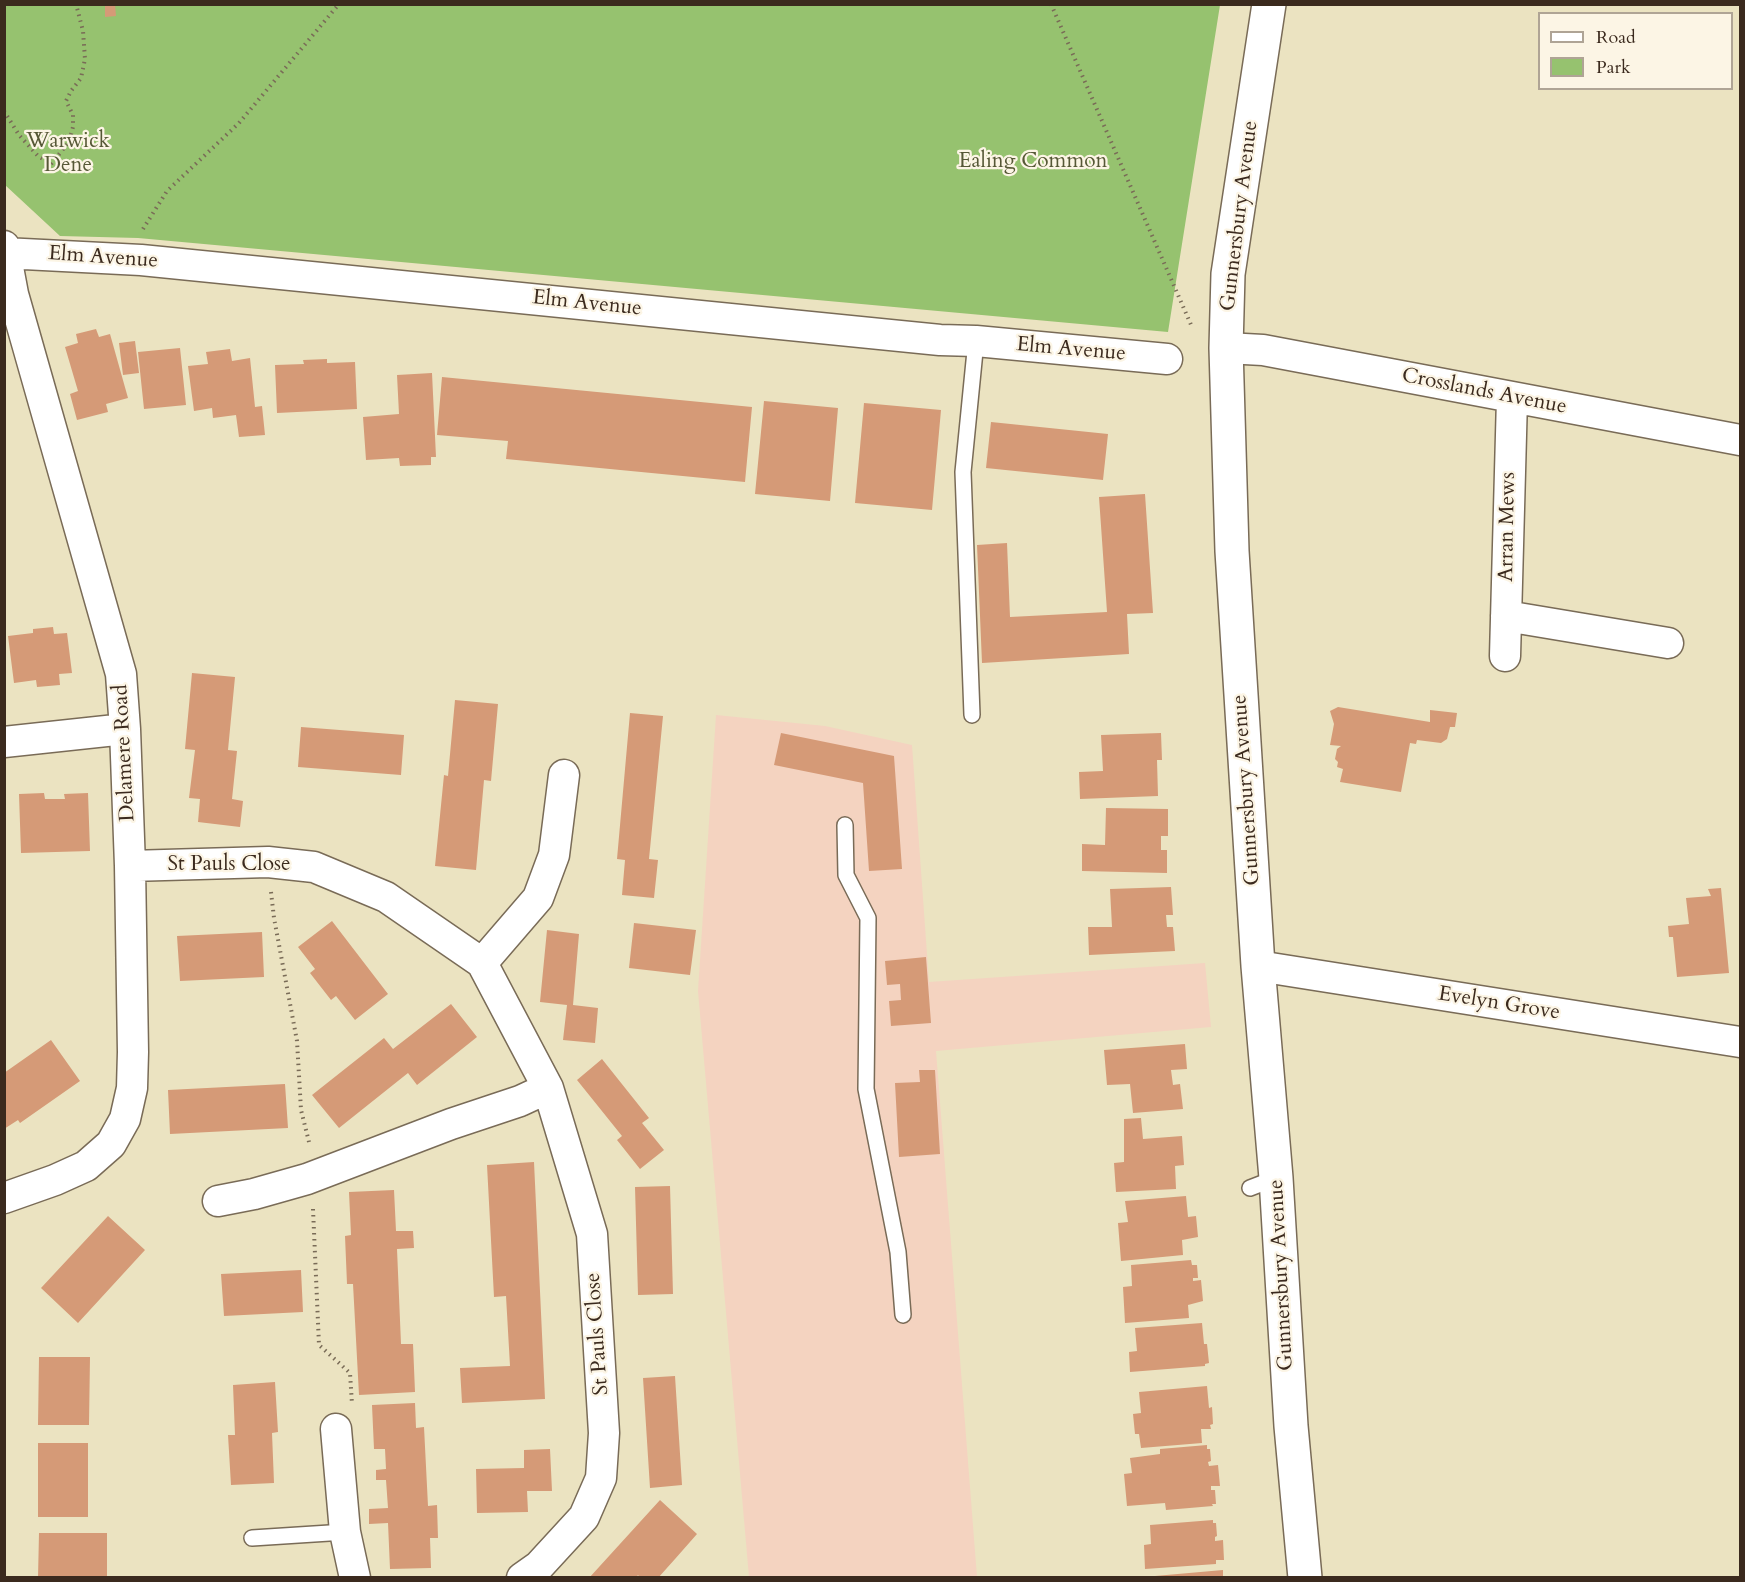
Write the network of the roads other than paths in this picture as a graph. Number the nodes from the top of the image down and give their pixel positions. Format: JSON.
{"nodes":[{"id":1,"x":1269,"y":4,"type":"edge"},
{"id":2,"x":5,"y":250,"type":"edge"},
{"id":3,"x":976,"y":341,"type":"junction"},
{"id":4,"x":1226,"y":348,"type":"junction"},
{"id":5,"x":1167,"y":359,"type":"dead end"},
{"id":6,"x":1512,"y":398,"type":"junction"},
{"id":7,"x":1740,"y":440,"type":"edge"},
{"id":8,"x":1506,"y":616,"type":"junction"},
{"id":9,"x":1668,"y":643,"type":"dead end"},
{"id":10,"x":1505,"y":656,"type":"dead end"},
{"id":11,"x":972,"y":715,"type":"dead end"},
{"id":12,"x":125,"y":729,"type":"junction"},
{"id":13,"x":4,"y":742,"type":"edge"},
{"id":14,"x":564,"y":775,"type":"dead end"},
{"id":15,"x":845,"y":825,"type":"dead end"},
{"id":16,"x":130,"y":866,"type":"junction"},
{"id":17,"x":483,"y":963,"type":"junction"},
{"id":18,"x":1258,"y":966,"type":"junction"},
{"id":19,"x":1740,"y":1042,"type":"edge"},
{"id":20,"x":548,"y":1088,"type":"junction"},
{"id":21,"x":4,"y":1197,"type":"edge"},
{"id":22,"x":218,"y":1201,"type":"dead end"},
{"id":23,"x":903,"y":1315,"type":"dead end"},
{"id":24,"x":336,"y":1429,"type":"road end"},
{"id":25,"x":345,"y":1532,"type":"junction"},
{"id":26,"x":252,"y":1538,"type":"dead end"},
{"id":27,"x":537,"y":1574,"type":"edge"},
{"id":28,"x":355,"y":1578,"type":"edge"},
{"id":29,"x":1305,"y":1578,"type":"edge"}],
"edges":[{"from":1,"to":4,"type":"highway","name":"Gunnersbury Avenue"},
{"from":2,"to":3,"type":"street","name":"Elm Avenue"},
{"from":2,"to":12,"type":"street","name":"Delamere Road"},
{"from":3,"to":5,"type":"street","name":"Elm Avenue"},
{"from":3,"to":11,"type":"lane"},
{"from":4,"to":6,"type":"street","name":"Crosslands Avenue"},
{"from":4,"to":18,"type":"highway","name":"Gunnersbury Avenue"},
{"from":6,"to":7,"type":"street","name":"Crosslands Avenue"},
{"from":6,"to":8,"type":"street","name":"Arran Mews"},
{"from":8,"to":9,"type":"street"},
{"from":8,"to":10,"type":"street","name":"Arran Mews"},
{"from":12,"to":13,"type":"street"},
{"from":12,"to":16,"type":"street","name":"Delamere Road"},
{"from":14,"to":17,"type":"street"},
{"from":15,"to":23,"type":"lane"},
{"from":16,"to":17,"type":"street","name":"St Pauls Close"},
{"from":16,"to":21,"type":"street","name":"Delamere Road"},
{"from":17,"to":20,"type":"street","name":"St Pauls Close"},
{"from":18,"to":19,"type":"street","name":"Evelyn Grove"},
{"from":18,"to":29,"type":"highway","name":"Gunnersbury Avenue"},
{"from":20,"to":22,"type":"street"},
{"from":20,"to":27,"type":"street","name":"St Pauls Close"},
{"from":24,"to":25,"type":"street"},
{"from":25,"to":26,"type":"lane"},
{"from":25,"to":28,"type":"street"}]}
